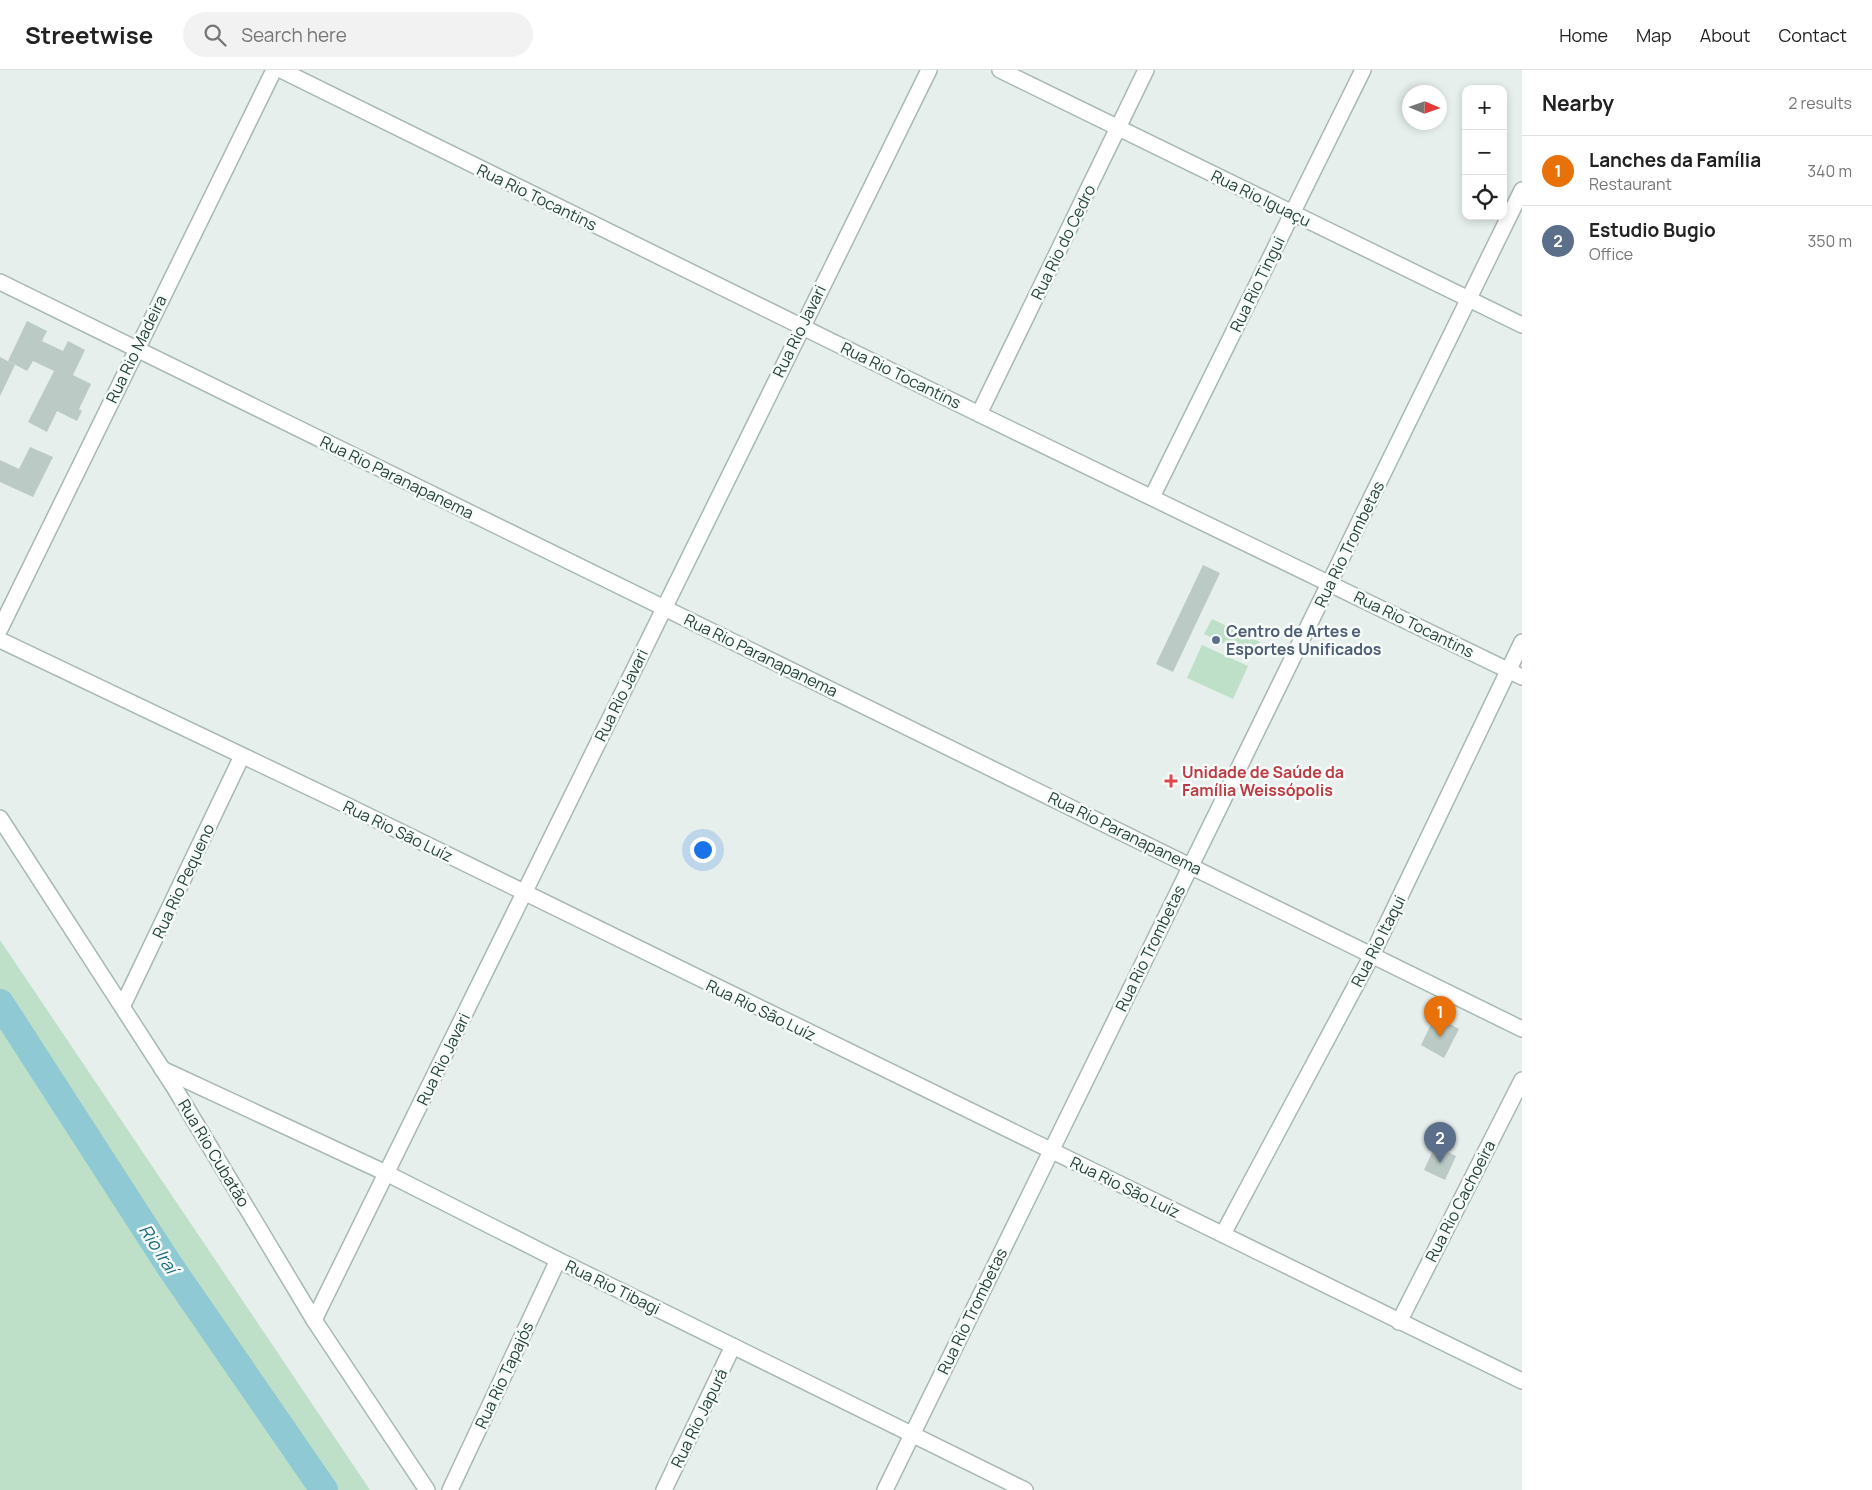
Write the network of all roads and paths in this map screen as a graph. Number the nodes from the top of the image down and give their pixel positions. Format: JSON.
{"nodes":[{"id":1,"x":274,"y":70,"type":"edge"},
{"id":2,"x":280,"y":70,"type":"edge"},
{"id":3,"x":929,"y":70,"type":"edge"},
{"id":4,"x":1000,"y":70,"type":"edge"},
{"id":5,"x":1146,"y":70,"type":"edge"},
{"id":6,"x":1363,"y":70,"type":"edge"},
{"id":7,"x":1118,"y":128,"type":"junction"},
{"id":8,"x":1522,"y":190,"type":"edge"},
{"id":9,"x":1292,"y":213,"type":"junction"},
{"id":10,"x":0,"y":282,"type":"edge"},
{"id":11,"x":1469,"y":299,"type":"junction"},
{"id":12,"x":1522,"y":325,"type":"edge"},
{"id":13,"x":802,"y":326,"type":"junction"},
{"id":14,"x":137,"y":349,"type":"junction"},
{"id":15,"x":979,"y":414,"type":"junction"},
{"id":16,"x":1152,"y":497,"type":"junction"},
{"id":17,"x":1331,"y":583,"type":"junction"},
{"id":18,"x":664,"y":608,"type":"junction"},
{"id":19,"x":0,"y":629,"type":"edge"},
{"id":20,"x":0,"y":640,"type":"edge"},
{"id":21,"x":1522,"y":642,"type":"edge"},
{"id":22,"x":1515,"y":674,"type":"edge"},
{"id":23,"x":242,"y":756,"type":"junction"},
{"id":24,"x":0,"y":818,"type":"edge"},
{"id":25,"x":1191,"y":865,"type":"junction"},
{"id":26,"x":524,"y":894,"type":"junction"},
{"id":27,"x":1372,"y":955,"type":"junction"},
{"id":28,"x":123,"y":1005,"type":"junction"},
{"id":29,"x":1522,"y":1028,"type":"edge"},
{"id":30,"x":162,"y":1069,"type":"junction"},
{"id":31,"x":1522,"y":1080,"type":"edge"},
{"id":32,"x":200,"y":1085,"type":"junction"},
{"id":33,"x":174,"y":1087,"type":"junction"},
{"id":34,"x":1051,"y":1151,"type":"junction"},
{"id":35,"x":386,"y":1173,"type":"junction"},
{"id":36,"x":1223,"y":1234,"type":"junction"},
{"id":37,"x":558,"y":1260,"type":"junction"},
{"id":38,"x":314,"y":1320,"type":"junction"},
{"id":39,"x":1399,"y":1322,"type":"junction"},
{"id":40,"x":733,"y":1346,"type":"junction"},
{"id":41,"x":1522,"y":1381,"type":"edge"},
{"id":42,"x":911,"y":1435,"type":"junction"},
{"id":43,"x":427,"y":1490,"type":"edge"},
{"id":44,"x":450,"y":1490,"type":"edge"},
{"id":45,"x":664,"y":1490,"type":"edge"},
{"id":46,"x":885,"y":1490,"type":"edge"},
{"id":47,"x":1025,"y":1490,"type":"edge"}],
"edges":[{"from":1,"to":14,"type":"street","name":"Rua Rio Madeira"},
{"from":2,"to":13,"type":"street","name":"Rua Rio Tocantins"},
{"from":3,"to":13,"type":"street","name":"Rua Rio Javari"},
{"from":4,"to":7,"type":"street","name":"Rua Rio Iguaçu"},
{"from":5,"to":7,"type":"street","name":"Rua Rio do Cedro"},
{"from":6,"to":9,"type":"street","name":"Rua Rio Tingui"},
{"from":7,"to":9,"type":"street","name":"Rua Rio Iguaçu"},
{"from":7,"to":15,"type":"street","name":"Rua Rio do Cedro"},
{"from":8,"to":11,"type":"street","name":"Rua Rio Trombetas"},
{"from":9,"to":11,"type":"street","name":"Rua Rio Iguaçu"},
{"from":9,"to":16,"type":"street","name":"Rua Rio Tingui"},
{"from":10,"to":14,"type":"street","name":"Rua Rio Paranapanema"},
{"from":11,"to":12,"type":"street","name":"Rua Rio Iguaçu"},
{"from":11,"to":17,"type":"street","name":"Rua Rio Trombetas"},
{"from":13,"to":15,"type":"street","name":"Rua Rio Tocantins"},
{"from":13,"to":18,"type":"street","name":"Rua Rio Javari"},
{"from":14,"to":18,"type":"street","name":"Rua Rio Paranapanema"},
{"from":14,"to":19,"type":"street","name":"Rua Rio Madeira"},
{"from":15,"to":16,"type":"street","name":"Rua Rio Tocantins"},
{"from":16,"to":17,"type":"street","name":"Rua Rio Tocantins"},
{"from":17,"to":22,"type":"street","name":"Rua Rio Tocantins"},
{"from":17,"to":25,"type":"street","name":"Rua Rio Trombetas"},
{"from":18,"to":25,"type":"street","name":"Rua Rio Paranapanema"},
{"from":18,"to":26,"type":"street","name":"Rua Rio Javari"},
{"from":20,"to":23,"type":"street","name":"Rua Rio São Luíz"},
{"from":21,"to":22,"type":"street","name":"Rua Rio Itaqui"},
{"from":22,"to":27,"type":"street","name":"Rua Rio Itaqui"},
{"from":23,"to":26,"type":"street","name":"Rua Rio São Luíz"},
{"from":23,"to":28,"type":"street","name":"Rua Rio Pequeno"},
{"from":24,"to":28,"type":"street","name":"Rua Rio Cubatão"},
{"from":25,"to":27,"type":"street","name":"Rua Rio Paranapanema"},
{"from":25,"to":34,"type":"street","name":"Rua Rio Trombetas"},
{"from":26,"to":34,"type":"street","name":"Rua Rio São Luíz"},
{"from":26,"to":35,"type":"street","name":"Rua Rio Javari"},
{"from":27,"to":29,"type":"street","name":"Rua Rio Paranapanema"},
{"from":27,"to":36,"type":"street","name":"Rua Rio Itaqui"},
{"from":28,"to":30,"type":"street","name":"Rua Rio Cubatão"},
{"from":30,"to":32,"type":"street","name":"Rua Rio Tibagi"},
{"from":30,"to":33,"type":"street","name":"Rua Rio Cubatão"},
{"from":31,"to":39,"type":"street","name":"Rua Rio Cachoeira"},
{"from":32,"to":33,"type":"street","name":"Rua Rio Tibagi"},
{"from":32,"to":35,"type":"street","name":"Rua Rio Tibagi"},
{"from":33,"to":38,"type":"street","name":"Rua Rio Cubatão"},
{"from":34,"to":36,"type":"street","name":"Rua Rio São Luíz"},
{"from":34,"to":42,"type":"street","name":"Rua Rio Trombetas"},
{"from":35,"to":37,"type":"street","name":"Rua Rio Tibagi"},
{"from":35,"to":38,"type":"street","name":"Rua Rio Javari"},
{"from":36,"to":39,"type":"street","name":"Rua Rio São Luíz"},
{"from":37,"to":40,"type":"street","name":"Rua Rio Tibagi"},
{"from":37,"to":44,"type":"street","name":"Rua Rio Tapajós"},
{"from":38,"to":43,"type":"street","name":"Rua Rio Cubatão"},
{"from":39,"to":41,"type":"street","name":"Rua Rio São Luíz"},
{"from":40,"to":42,"type":"street","name":"Rua Rio Tibagi"},
{"from":40,"to":45,"type":"street","name":"Rua Rio Japurá"},
{"from":42,"to":46,"type":"street","name":"Rua Rio Trombetas"},
{"from":42,"to":47,"type":"street","name":"Rua Rio Tibagi"}]}
